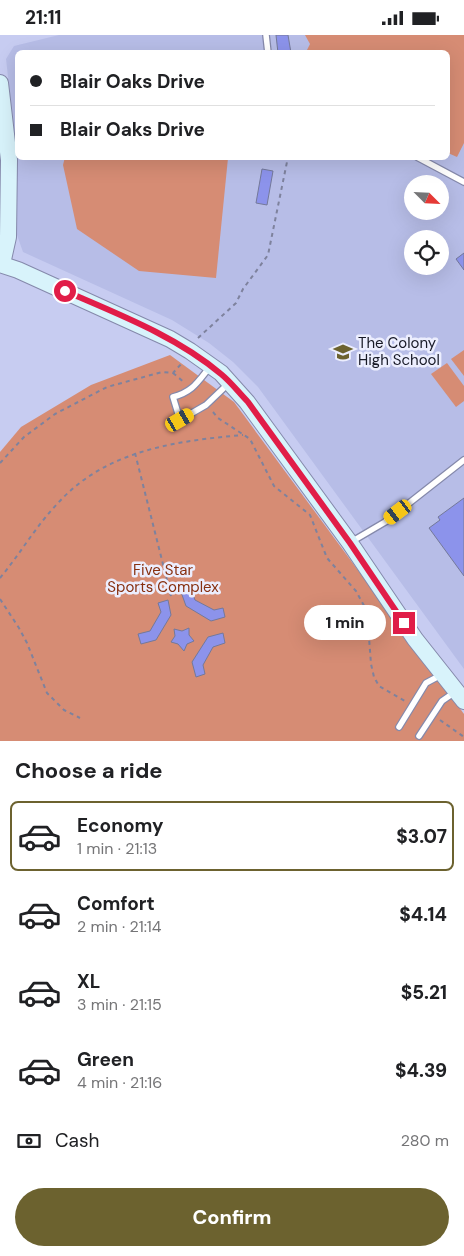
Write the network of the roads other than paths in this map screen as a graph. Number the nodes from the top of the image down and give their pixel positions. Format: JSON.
{"nodes":[{"id":1,"x":266,"y":35,"type":"edge"},
{"id":2,"x":268,"y":50,"type":"edge"},
{"id":3,"x":0,"y":83,"type":"edge"},
{"id":4,"x":422,"y":160,"type":"edge"},
{"id":5,"x":464,"y":182,"type":"edge"},
{"id":6,"x":1,"y":264,"type":"edge"},
{"id":7,"x":210,"y":366,"type":"junction"},
{"id":8,"x":230,"y":382,"type":"junction"},
{"id":9,"x":464,"y":460,"type":"edge"},
{"id":10,"x":350,"y":543,"type":"junction"},
{"id":11,"x":442,"y":674,"type":"junction"},
{"id":12,"x":460,"y":696,"type":"edge"},
{"id":13,"x":399,"y":727,"type":"dead end"},
{"id":14,"x":419,"y":737,"type":"dead end"}],
"edges":[{"from":1,"to":2,"type":"lane"},
{"from":3,"to":6,"type":"street"},
{"from":4,"to":5,"type":"lane"},
{"from":6,"to":7,"type":"street"},
{"from":7,"to":8,"type":"street"},
{"from":7,"to":8,"type":"lane"},
{"from":8,"to":10,"type":"street"},
{"from":9,"to":10,"type":"lane"},
{"from":10,"to":11,"type":"street"},
{"from":11,"to":12,"type":"street"},
{"from":11,"to":13,"type":"lane"},
{"from":12,"to":14,"type":"lane"}]}
